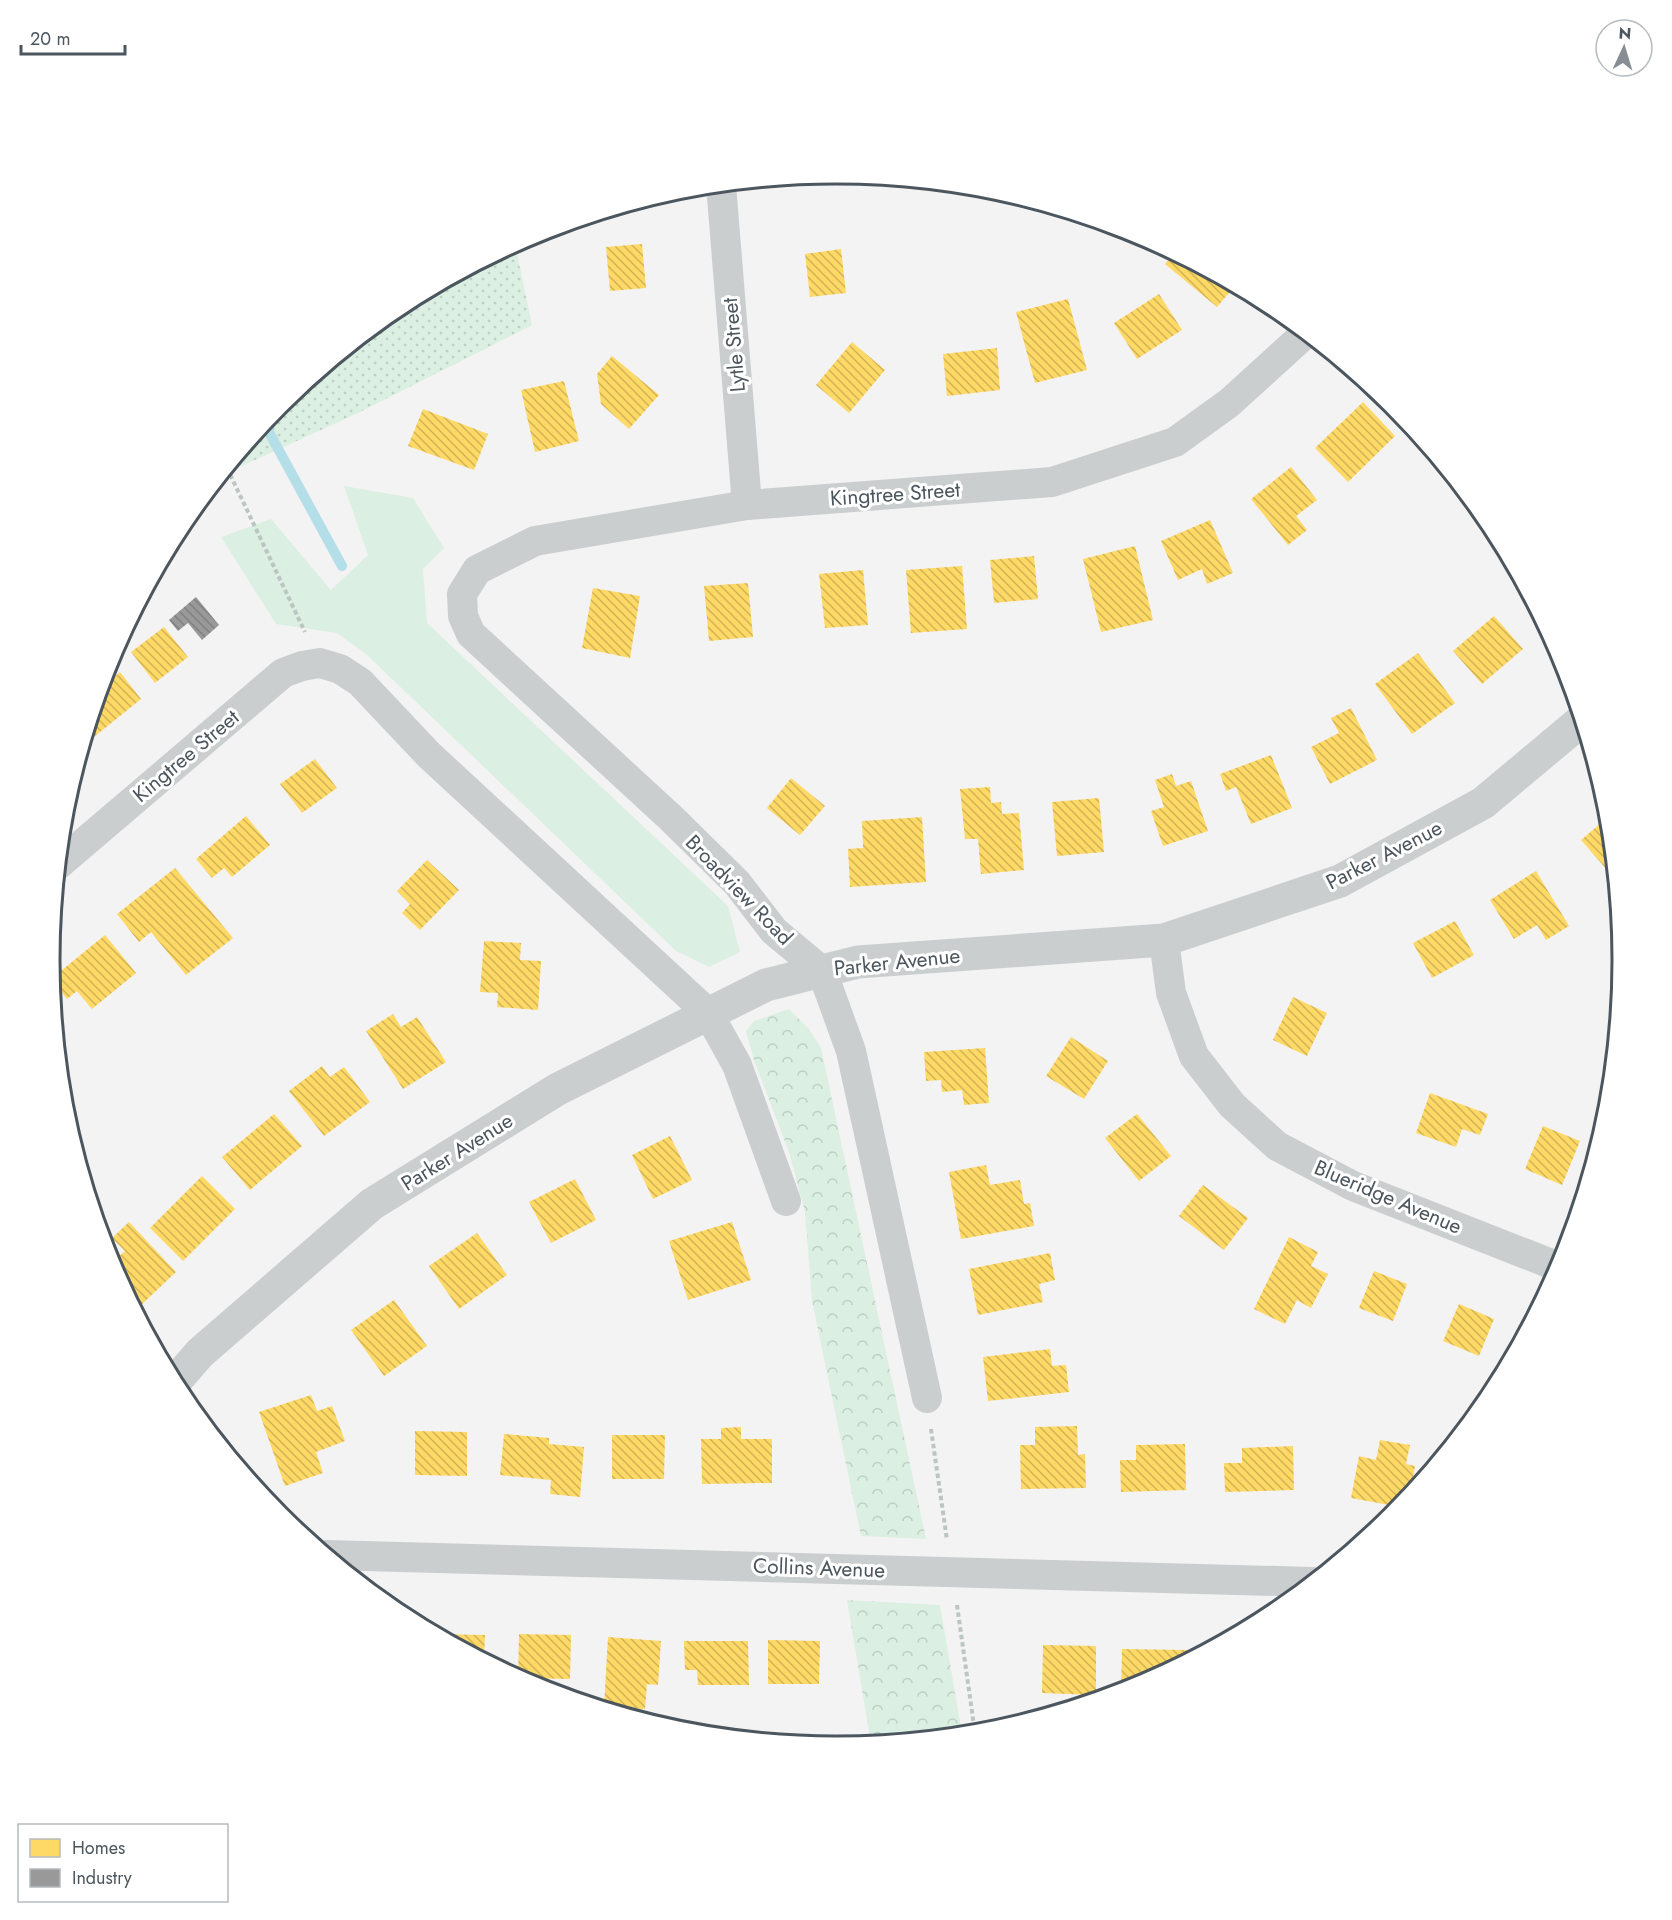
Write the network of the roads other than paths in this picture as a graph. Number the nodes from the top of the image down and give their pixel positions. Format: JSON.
{"nodes":[{"id":1,"x":722,"y":193,"type":"edge"},
{"id":2,"x":1300,"y":338,"type":"edge"},
{"id":3,"x":747,"y":504,"type":"junction"},
{"id":4,"x":462,"y":594,"type":"joint"},
{"id":5,"x":1576,"y":726,"type":"edge"},
{"id":6,"x":67,"y":857,"type":"edge"},
{"id":7,"x":1164,"y":940,"type":"junction"},
{"id":8,"x":822,"y":971,"type":"junction"},
{"id":9,"x":708,"y":1014,"type":"junction"},
{"id":10,"x":786,"y":1201,"type":"dead end"},
{"id":11,"x":1550,"y":1263,"type":"edge"},
{"id":12,"x":181,"y":1375,"type":"edge"},
{"id":13,"x":927,"y":1398,"type":"road end"},
{"id":14,"x":339,"y":1555,"type":"edge"},
{"id":15,"x":1300,"y":1582,"type":"edge"}],
"edges":[{"from":1,"to":3,"type":"street","name":"Lytle Street"},
{"from":2,"to":3,"type":"street","name":"Kingtree Street"},
{"from":3,"to":4,"type":"street","name":"Kingtree Street"},
{"from":4,"to":8,"type":"street","name":"Broadview Road"},
{"from":5,"to":7,"type":"street","name":"Parker Avenue"},
{"from":6,"to":9,"type":"street","name":"Kingtree Street"},
{"from":7,"to":8,"type":"street","name":"Parker Avenue"},
{"from":7,"to":11,"type":"street","name":"Blueridge Avenue"},
{"from":8,"to":9,"type":"street","name":"Parker Avenue"},
{"from":8,"to":13,"type":"street"},
{"from":9,"to":10,"type":"street"},
{"from":9,"to":12,"type":"street","name":"Parker Avenue"},
{"from":14,"to":15,"type":"street","name":"Collins Avenue"}]}
